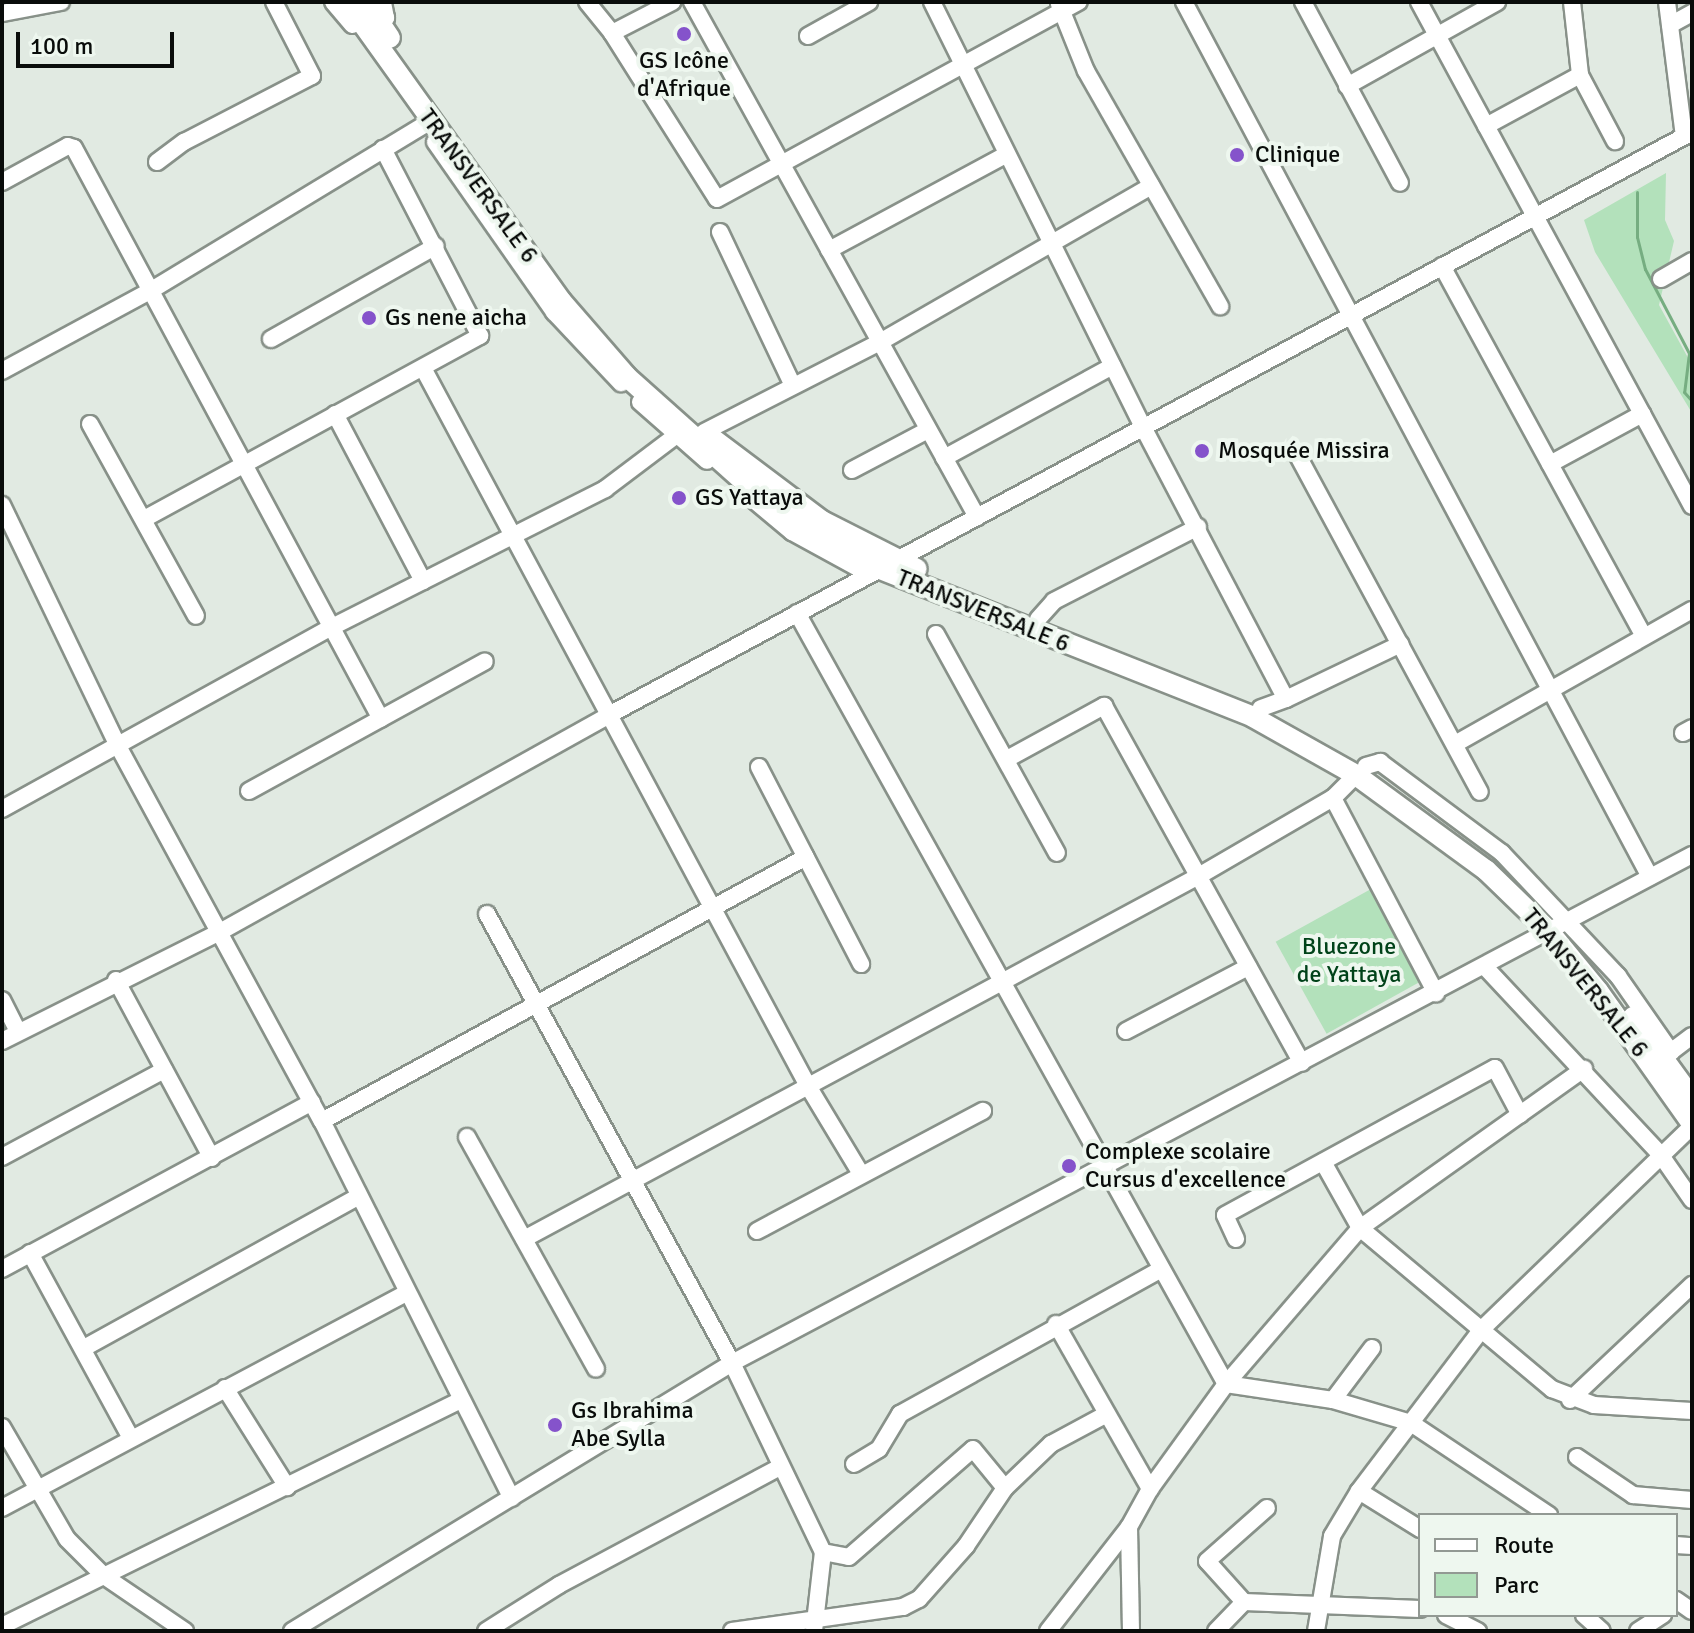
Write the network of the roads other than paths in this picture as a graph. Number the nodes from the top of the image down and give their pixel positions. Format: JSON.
{"nodes":[{"id":1,"x":61,"y":2,"type":"edge"},
{"id":2,"x":274,"y":2,"type":"edge"},
{"id":3,"x":333,"y":2,"type":"edge"},
{"id":4,"x":347,"y":2,"type":"edge"},
{"id":5,"x":366,"y":2,"type":"edge"},
{"id":6,"x":383,"y":2,"type":"edge"},
{"id":7,"x":587,"y":2,"type":"edge"},
{"id":8,"x":672,"y":2,"type":"edge"},
{"id":9,"x":692,"y":2,"type":"edge"},
{"id":10,"x":869,"y":2,"type":"edge"},
{"id":11,"x":932,"y":2,"type":"edge"},
{"id":12,"x":1079,"y":2,"type":"edge"},
{"id":13,"x":1184,"y":2,"type":"edge"},
{"id":14,"x":1303,"y":2,"type":"edge"},
{"id":15,"x":1419,"y":2,"type":"edge"},
{"id":16,"x":1497,"y":2,"type":"edge"},
{"id":17,"x":1572,"y":2,"type":"edge"},
{"id":18,"x":1667,"y":2,"type":"edge"},
{"id":19,"x":1060,"y":7,"type":"edge"},
{"id":20,"x":2,"y":13,"type":"edge"},
{"id":21,"x":1692,"y":13,"type":"edge"},
{"id":22,"x":1670,"y":25,"type":"junction"},
{"id":23,"x":375,"y":28,"type":"junction"},
{"id":24,"x":612,"y":33,"type":"junction"},
{"id":25,"x":1437,"y":35,"type":"junction"},
{"id":26,"x":808,"y":36,"type":"dead end"},
{"id":27,"x":963,"y":65,"type":"junction"},
{"id":28,"x":1580,"y":75,"type":"junction"},
{"id":29,"x":1347,"y":86,"type":"junction"},
{"id":30,"x":427,"y":123,"type":"junction"},
{"id":31,"x":1486,"y":126,"type":"junction"},
{"id":32,"x":1688,"y":134,"type":"edge"},
{"id":33,"x":1615,"y":141,"type":"dead end"},
{"id":34,"x":383,"y":149,"type":"junction"},
{"id":35,"x":1007,"y":154,"type":"junction"},
{"id":36,"x":157,"y":162,"type":"dead end"},
{"id":37,"x":781,"y":163,"type":"junction"},
{"id":38,"x":2,"y":182,"type":"edge"},
{"id":39,"x":1400,"y":183,"type":"dead end"},
{"id":40,"x":1151,"y":186,"type":"junction"},
{"id":41,"x":1534,"y":217,"type":"junction"},
{"id":42,"x":720,"y":232,"type":"dead end"},
{"id":43,"x":1051,"y":244,"type":"junction"},
{"id":44,"x":436,"y":246,"type":"junction"},
{"id":45,"x":829,"y":250,"type":"junction"},
{"id":46,"x":1692,"y":261,"type":"edge"},
{"id":47,"x":1442,"y":266,"type":"junction"},
{"id":48,"x":1661,"y":279,"type":"dead end"},
{"id":49,"x":150,"y":291,"type":"junction"},
{"id":50,"x":1220,"y":306,"type":"dead end"},
{"id":51,"x":1350,"y":316,"type":"junction"},
{"id":52,"x":271,"y":339,"type":"dead end"},
{"id":53,"x":880,"y":342,"type":"junction"},
{"id":54,"x":1113,"y":366,"type":"junction"},
{"id":55,"x":423,"y":368,"type":"junction"},
{"id":56,"x":2,"y":371,"type":"edge"},
{"id":57,"x":793,"y":386,"type":"junction"},
{"id":58,"x":335,"y":414,"type":"junction"},
{"id":59,"x":1642,"y":414,"type":"junction"},
{"id":60,"x":90,"y":424,"type":"dead end"},
{"id":61,"x":1143,"y":427,"type":"junction"},
{"id":62,"x":928,"y":430,"type":"junction"},
{"id":63,"x":688,"y":432,"type":"junction"},
{"id":64,"x":1297,"y":454,"type":"dead end"},
{"id":65,"x":944,"y":458,"type":"junction"},
{"id":66,"x":1550,"y":464,"type":"junction"},
{"id":67,"x":244,"y":465,"type":"junction"},
{"id":68,"x":852,"y":470,"type":"dead end"},
{"id":69,"x":2,"y":505,"type":"edge"},
{"id":70,"x":1692,"y":506,"type":"edge"},
{"id":71,"x":977,"y":517,"type":"junction"},
{"id":72,"x":144,"y":519,"type":"junction"},
{"id":73,"x":1198,"y":527,"type":"junction"},
{"id":74,"x":513,"y":533,"type":"junction"},
{"id":75,"x":881,"y":568,"type":"junction"},
{"id":76,"x":423,"y":581,"type":"junction"},
{"id":77,"x":1692,"y":610,"type":"edge"},
{"id":78,"x":797,"y":613,"type":"junction"},
{"id":79,"x":196,"y":616,"type":"dead end"},
{"id":80,"x":1038,"y":619,"type":"junction"},
{"id":81,"x":334,"y":626,"type":"junction"},
{"id":82,"x":936,"y":634,"type":"dead end"},
{"id":83,"x":1644,"y":637,"type":"junction"},
{"id":84,"x":1401,"y":644,"type":"junction"},
{"id":85,"x":485,"y":661,"type":"dead end"},
{"id":86,"x":1550,"y":690,"type":"junction"},
{"id":87,"x":1286,"y":699,"type":"junction"},
{"id":88,"x":1261,"y":708,"type":"junction"},
{"id":89,"x":609,"y":715,"type":"junction"},
{"id":90,"x":381,"y":719,"type":"junction"},
{"id":91,"x":1455,"y":744,"type":"junction"},
{"id":92,"x":118,"y":746,"type":"junction"},
{"id":93,"x":1007,"y":759,"type":"junction"},
{"id":94,"x":759,"y":767,"type":"dead end"},
{"id":95,"x":1357,"y":775,"type":"junction"},
{"id":96,"x":249,"y":791,"type":"dead end"},
{"id":97,"x":1480,"y":792,"type":"dead end"},
{"id":98,"x":1333,"y":798,"type":"junction"},
{"id":99,"x":2,"y":809,"type":"edge"},
{"id":100,"x":1057,"y":853,"type":"dead end"},
{"id":101,"x":1692,"y":855,"type":"edge"},
{"id":102,"x":806,"y":857,"type":"junction"},
{"id":103,"x":1197,"y":877,"type":"junction"},
{"id":104,"x":1650,"y":877,"type":"junction"},
{"id":105,"x":712,"y":907,"type":"junction"},
{"id":106,"x":487,"y":914,"type":"dead end"},
{"id":107,"x":1558,"y":925,"type":"junction"},
{"id":108,"x":216,"y":934,"type":"junction"},
{"id":109,"x":861,"y":964,"type":"dead end"},
{"id":110,"x":1248,"y":967,"type":"junction"},
{"id":111,"x":1486,"y":968,"type":"junction"},
{"id":112,"x":116,"y":980,"type":"junction"},
{"id":113,"x":1002,"y":980,"type":"junction"},
{"id":114,"x":1436,"y":993,"type":"junction"},
{"id":115,"x":2,"y":1000,"type":"edge"},
{"id":116,"x":539,"y":1006,"type":"junction"},
{"id":117,"x":1126,"y":1031,"type":"dead end"},
{"id":118,"x":18,"y":1032,"type":"junction"},
{"id":119,"x":1692,"y":1036,"type":"edge"},
{"id":120,"x":2,"y":1041,"type":"edge"},
{"id":121,"x":1668,"y":1054,"type":"junction"},
{"id":122,"x":1302,"y":1063,"type":"junction"},
{"id":123,"x":1584,"y":1069,"type":"junction"},
{"id":124,"x":164,"y":1070,"type":"junction"},
{"id":125,"x":808,"y":1086,"type":"junction"},
{"id":126,"x":1692,"y":1098,"type":"edge"},
{"id":127,"x":312,"y":1102,"type":"junction"},
{"id":128,"x":983,"y":1111,"type":"dead end"},
{"id":129,"x":1520,"y":1115,"type":"junction"},
{"id":130,"x":322,"y":1121,"type":"junction"},
{"id":131,"x":1692,"y":1125,"type":"edge"},
{"id":132,"x":467,"y":1137,"type":"dead end"},
{"id":133,"x":1660,"y":1154,"type":"junction"},
{"id":134,"x":2,"y":1157,"type":"edge"},
{"id":135,"x":212,"y":1158,"type":"junction"},
{"id":136,"x":1323,"y":1162,"type":"junction"},
{"id":137,"x":1105,"y":1166,"type":"junction"},
{"id":138,"x":861,"y":1174,"type":"junction"},
{"id":139,"x":633,"y":1184,"type":"junction"},
{"id":140,"x":359,"y":1196,"type":"junction"},
{"id":141,"x":1692,"y":1200,"type":"edge"},
{"id":142,"x":1360,"y":1228,"type":"junction"},
{"id":143,"x":757,"y":1231,"type":"dead end"},
{"id":144,"x":524,"y":1239,"type":"junction"},
{"id":145,"x":1236,"y":1239,"type":"dead end"},
{"id":146,"x":30,"y":1253,"type":"junction"},
{"id":147,"x":2,"y":1269,"type":"edge"},
{"id":148,"x":1162,"y":1269,"type":"junction"},
{"id":149,"x":1692,"y":1285,"type":"edge"},
{"id":150,"x":407,"y":1293,"type":"junction"},
{"id":151,"x":1056,"y":1324,"type":"junction"},
{"id":152,"x":1482,"y":1329,"type":"junction"},
{"id":153,"x":84,"y":1348,"type":"junction"},
{"id":154,"x":1372,"y":1348,"type":"dead end"},
{"id":155,"x":732,"y":1363,"type":"junction"},
{"id":156,"x":596,"y":1369,"type":"dead end"},
{"id":157,"x":1226,"y":1384,"type":"junction"},
{"id":158,"x":225,"y":1388,"type":"junction"},
{"id":159,"x":1333,"y":1400,"type":"junction"},
{"id":160,"x":1570,"y":1400,"type":"junction"},
{"id":161,"x":459,"y":1401,"type":"junction"},
{"id":162,"x":1692,"y":1411,"type":"edge"},
{"id":163,"x":1105,"y":1415,"type":"junction"},
{"id":164,"x":1411,"y":1423,"type":"junction"},
{"id":165,"x":2,"y":1427,"type":"edge"},
{"id":166,"x":131,"y":1438,"type":"junction"},
{"id":167,"x":1577,"y":1457,"type":"dead end"},
{"id":168,"x":854,"y":1464,"type":"dead end"},
{"id":169,"x":780,"y":1467,"type":"junction"},
{"id":170,"x":287,"y":1487,"type":"junction"},
{"id":171,"x":1005,"y":1488,"type":"junction"},
{"id":172,"x":1150,"y":1489,"type":"junction"},
{"id":173,"x":35,"y":1490,"type":"junction"},
{"id":174,"x":1359,"y":1491,"type":"junction"},
{"id":175,"x":512,"y":1498,"type":"junction"},
{"id":176,"x":1692,"y":1500,"type":"edge"},
{"id":177,"x":2,"y":1508,"type":"edge"},
{"id":178,"x":1267,"y":1508,"type":"dead end"},
{"id":179,"x":1546,"y":1513,"type":"edge"},
{"id":180,"x":1129,"y":1527,"type":"junction"},
{"id":181,"x":1418,"y":1528,"type":"edge"},
{"id":182,"x":823,"y":1552,"type":"junction"},
{"id":183,"x":104,"y":1576,"type":"junction"},
{"id":184,"x":1244,"y":1602,"type":"junction"},
{"id":185,"x":1321,"y":1606,"type":"junction"},
{"id":186,"x":1418,"y":1609,"type":"edge"},
{"id":187,"x":1450,"y":1617,"type":"edge"},
{"id":188,"x":1586,"y":1617,"type":"edge"},
{"id":189,"x":1660,"y":1617,"type":"edge"},
{"id":190,"x":814,"y":1625,"type":"edge"},
{"id":191,"x":2,"y":1626,"type":"edge"},
{"id":192,"x":185,"y":1631,"type":"edge"},
{"id":193,"x":292,"y":1631,"type":"edge"},
{"id":194,"x":486,"y":1631,"type":"edge"},
{"id":195,"x":732,"y":1631,"type":"edge"},
{"id":196,"x":1048,"y":1631,"type":"edge"},
{"id":197,"x":1131,"y":1631,"type":"edge"},
{"id":198,"x":1216,"y":1631,"type":"edge"},
{"id":199,"x":1316,"y":1631,"type":"edge"},
{"id":200,"x":1478,"y":1631,"type":"edge"},
{"id":201,"x":1602,"y":1631,"type":"edge"},
{"id":202,"x":1638,"y":1631,"type":"edge"}],
"edges":[{"from":1,"to":20,"type":"street"},
{"from":2,"to":36,"type":"street"},
{"from":3,"to":30,"type":"street"},
{"from":4,"to":23,"type":"main road","name":"TRANSVERSALE 6"},
{"from":5,"to":23,"type":"main road","name":"TRANSVERSALE 6"},
{"from":6,"to":23,"type":"street"},
{"from":7,"to":24,"type":"street"},
{"from":8,"to":24,"type":"street"},
{"from":9,"to":37,"type":"street"},
{"from":10,"to":26,"type":"street"},
{"from":11,"to":27,"type":"street"},
{"from":12,"to":19,"type":"street"},
{"from":13,"to":51,"type":"street"},
{"from":14,"to":29,"type":"street"},
{"from":15,"to":25,"type":"street"},
{"from":16,"to":25,"type":"street"},
{"from":17,"to":28,"type":"street"},
{"from":18,"to":22,"type":"street"},
{"from":19,"to":27,"type":"street"},
{"from":19,"to":40,"type":"street"},
{"from":21,"to":22,"type":"street"},
{"from":22,"to":32,"type":"street"},
{"from":23,"to":30,"type":"main road","name":"TRANSVERSALE 6"},
{"from":23,"to":63,"type":"main road","name":"TRANSVERSALE 6"},
{"from":24,"to":37,"type":"street"},
{"from":25,"to":29,"type":"street"},
{"from":25,"to":31,"type":"street"},
{"from":27,"to":35,"type":"street"},
{"from":27,"to":37,"type":"street"},
{"from":28,"to":31,"type":"street"},
{"from":28,"to":33,"type":"street"},
{"from":29,"to":39,"type":"street"},
{"from":30,"to":34,"type":"street"},
{"from":30,"to":63,"type":"main road","name":"TRANSVERSALE 6"},
{"from":31,"to":41,"type":"street"},
{"from":32,"to":41,"type":"street"},
{"from":34,"to":44,"type":"street"},
{"from":34,"to":49,"type":"street"},
{"from":35,"to":43,"type":"street"},
{"from":35,"to":45,"type":"street"},
{"from":37,"to":45,"type":"street"},
{"from":38,"to":49,"type":"street"},
{"from":40,"to":43,"type":"street"},
{"from":40,"to":50,"type":"street"},
{"from":41,"to":47,"type":"street"},
{"from":41,"to":59,"type":"street"},
{"from":42,"to":57,"type":"street"},
{"from":43,"to":53,"type":"street"},
{"from":43,"to":54,"type":"street"},
{"from":44,"to":52,"type":"street"},
{"from":44,"to":55,"type":"street"},
{"from":45,"to":53,"type":"street"},
{"from":46,"to":48,"type":"street"},
{"from":47,"to":51,"type":"street"},
{"from":47,"to":66,"type":"street"},
{"from":49,"to":56,"type":"street"},
{"from":49,"to":67,"type":"street"},
{"from":51,"to":61,"type":"street"},
{"from":51,"to":86,"type":"street"},
{"from":53,"to":57,"type":"street"},
{"from":53,"to":62,"type":"street"},
{"from":54,"to":61,"type":"street"},
{"from":54,"to":65,"type":"street"},
{"from":55,"to":58,"type":"street"},
{"from":55,"to":74,"type":"street"},
{"from":57,"to":63,"type":"street"},
{"from":58,"to":67,"type":"street"},
{"from":58,"to":76,"type":"street"},
{"from":59,"to":66,"type":"street"},
{"from":59,"to":70,"type":"street"},
{"from":60,"to":72,"type":"street"},
{"from":61,"to":71,"type":"street"},
{"from":61,"to":73,"type":"street"},
{"from":62,"to":65,"type":"street"},
{"from":62,"to":68,"type":"street"},
{"from":63,"to":74,"type":"street"},
{"from":63,"to":75,"type":"main road","name":"TRANSVERSALE 6"},
{"from":63,"to":75,"type":"street"},
{"from":64,"to":84,"type":"street"},
{"from":65,"to":71,"type":"street"},
{"from":66,"to":83,"type":"street"},
{"from":67,"to":72,"type":"street"},
{"from":67,"to":81,"type":"street"},
{"from":69,"to":92,"type":"street"},
{"from":71,"to":75,"type":"street"},
{"from":72,"to":79,"type":"street"},
{"from":73,"to":80,"type":"street"},
{"from":73,"to":87,"type":"street"},
{"from":74,"to":76,"type":"street"},
{"from":74,"to":89,"type":"street"},
{"from":75,"to":78,"type":"street"},
{"from":75,"to":80,"type":"main road","name":"TRANSVERSALE 6"},
{"from":75,"to":95,"type":"main road","name":"TRANSVERSALE 6"},
{"from":76,"to":81,"type":"street"},
{"from":77,"to":83,"type":"street"},
{"from":78,"to":89,"type":"street"},
{"from":78,"to":113,"type":"street"},
{"from":80,"to":88,"type":"main road","name":"TRANSVERSALE 6"},
{"from":81,"to":90,"type":"street"},
{"from":81,"to":92,"type":"street"},
{"from":82,"to":93,"type":"street"},
{"from":83,"to":86,"type":"street"},
{"from":84,"to":87,"type":"street"},
{"from":84,"to":91,"type":"street"},
{"from":85,"to":90,"type":"street"},
{"from":86,"to":91,"type":"street"},
{"from":86,"to":104,"type":"street"},
{"from":87,"to":88,"type":"street"},
{"from":88,"to":95,"type":"main road","name":"TRANSVERSALE 6"},
{"from":89,"to":105,"type":"street"},
{"from":89,"to":108,"type":"street"},
{"from":90,"to":96,"type":"street"},
{"from":91,"to":97,"type":"street"},
{"from":92,"to":99,"type":"street"},
{"from":92,"to":108,"type":"street"},
{"from":93,"to":100,"type":"street"},
{"from":93,"to":103,"type":"street"},
{"from":94,"to":102,"type":"street"},
{"from":95,"to":98,"type":"street"},
{"from":95,"to":107,"type":"main road","name":"TRANSVERSALE 6"},
{"from":95,"to":107,"type":"main road","name":"TRANSVERSALE 6"},
{"from":98,"to":103,"type":"street"},
{"from":98,"to":114,"type":"street"},
{"from":101,"to":104,"type":"street"},
{"from":102,"to":105,"type":"street"},
{"from":102,"to":109,"type":"street"},
{"from":103,"to":110,"type":"street"},
{"from":103,"to":113,"type":"street"},
{"from":104,"to":107,"type":"street"},
{"from":105,"to":116,"type":"street"},
{"from":105,"to":125,"type":"street"},
{"from":106,"to":116,"type":"street"},
{"from":107,"to":111,"type":"street"},
{"from":107,"to":121,"type":"main road","name":"TRANSVERSALE 6"},
{"from":107,"to":131,"type":"main road","name":"TRANSVERSALE 6"},
{"from":108,"to":112,"type":"street"},
{"from":108,"to":127,"type":"street"},
{"from":110,"to":117,"type":"street"},
{"from":110,"to":122,"type":"street"},
{"from":111,"to":114,"type":"street"},
{"from":111,"to":123,"type":"street"},
{"from":112,"to":118,"type":"street"},
{"from":112,"to":124,"type":"street"},
{"from":113,"to":125,"type":"street"},
{"from":113,"to":137,"type":"street"},
{"from":114,"to":122,"type":"street"},
{"from":115,"to":118,"type":"street"},
{"from":116,"to":130,"type":"street"},
{"from":116,"to":139,"type":"street"},
{"from":118,"to":120,"type":"street"},
{"from":119,"to":121,"type":"street"},
{"from":121,"to":126,"type":"main road","name":"TRANSVERSALE 6"},
{"from":122,"to":137,"type":"street"},
{"from":123,"to":129,"type":"street"},
{"from":123,"to":133,"type":"street"},
{"from":124,"to":134,"type":"street"},
{"from":124,"to":135,"type":"street"},
{"from":125,"to":138,"type":"street"},
{"from":125,"to":139,"type":"street"},
{"from":127,"to":130,"type":"street"},
{"from":127,"to":135,"type":"street"},
{"from":128,"to":138,"type":"street"},
{"from":129,"to":136,"type":"street"},
{"from":129,"to":142,"type":"street"},
{"from":130,"to":140,"type":"street"},
{"from":131,"to":133,"type":"street"},
{"from":132,"to":144,"type":"street"},
{"from":133,"to":141,"type":"street"},
{"from":133,"to":152,"type":"street"},
{"from":135,"to":146,"type":"street"},
{"from":136,"to":142,"type":"street"},
{"from":136,"to":145,"type":"street"},
{"from":137,"to":148,"type":"street"},
{"from":137,"to":155,"type":"street"},
{"from":138,"to":143,"type":"street"},
{"from":139,"to":144,"type":"street"},
{"from":139,"to":155,"type":"street"},
{"from":140,"to":150,"type":"street"},
{"from":140,"to":153,"type":"street"},
{"from":142,"to":152,"type":"street"},
{"from":142,"to":157,"type":"street"},
{"from":144,"to":156,"type":"street"},
{"from":146,"to":147,"type":"street"},
{"from":146,"to":153,"type":"street"},
{"from":148,"to":151,"type":"street"},
{"from":148,"to":157,"type":"street"},
{"from":149,"to":160,"type":"street"},
{"from":150,"to":158,"type":"street"},
{"from":150,"to":161,"type":"street"},
{"from":151,"to":163,"type":"street"},
{"from":151,"to":168,"type":"street"},
{"from":152,"to":160,"type":"street"},
{"from":152,"to":164,"type":"street"},
{"from":153,"to":166,"type":"street"},
{"from":154,"to":159,"type":"street"},
{"from":155,"to":169,"type":"street"},
{"from":155,"to":175,"type":"street"},
{"from":157,"to":159,"type":"street"},
{"from":157,"to":172,"type":"street"},
{"from":158,"to":166,"type":"street"},
{"from":158,"to":170,"type":"street"},
{"from":159,"to":164,"type":"street"},
{"from":160,"to":162,"type":"street"},
{"from":161,"to":170,"type":"street"},
{"from":161,"to":175,"type":"street"},
{"from":163,"to":171,"type":"street"},
{"from":163,"to":172,"type":"street"},
{"from":164,"to":174,"type":"street"},
{"from":164,"to":179,"type":"street"},
{"from":165,"to":173,"type":"street"},
{"from":166,"to":173,"type":"street"},
{"from":167,"to":176,"type":"street"},
{"from":169,"to":182,"type":"street"},
{"from":169,"to":194,"type":"street"},
{"from":170,"to":183,"type":"street"},
{"from":171,"to":182,"type":"street"},
{"from":171,"to":190,"type":"street"},
{"from":172,"to":180,"type":"street"},
{"from":173,"to":177,"type":"street"},
{"from":173,"to":183,"type":"street"},
{"from":174,"to":181,"type":"street"},
{"from":174,"to":185,"type":"street"},
{"from":175,"to":193,"type":"street"},
{"from":178,"to":184,"type":"street"},
{"from":180,"to":196,"type":"street"},
{"from":180,"to":197,"type":"street"},
{"from":182,"to":190,"type":"street"},
{"from":183,"to":191,"type":"street"},
{"from":183,"to":192,"type":"street"},
{"from":184,"to":185,"type":"street"},
{"from":184,"to":198,"type":"street"},
{"from":185,"to":186,"type":"street"},
{"from":185,"to":199,"type":"street"},
{"from":187,"to":200,"type":"street"},
{"from":188,"to":201,"type":"street"},
{"from":189,"to":202,"type":"street"},
{"from":190,"to":195,"type":"street"}]}
